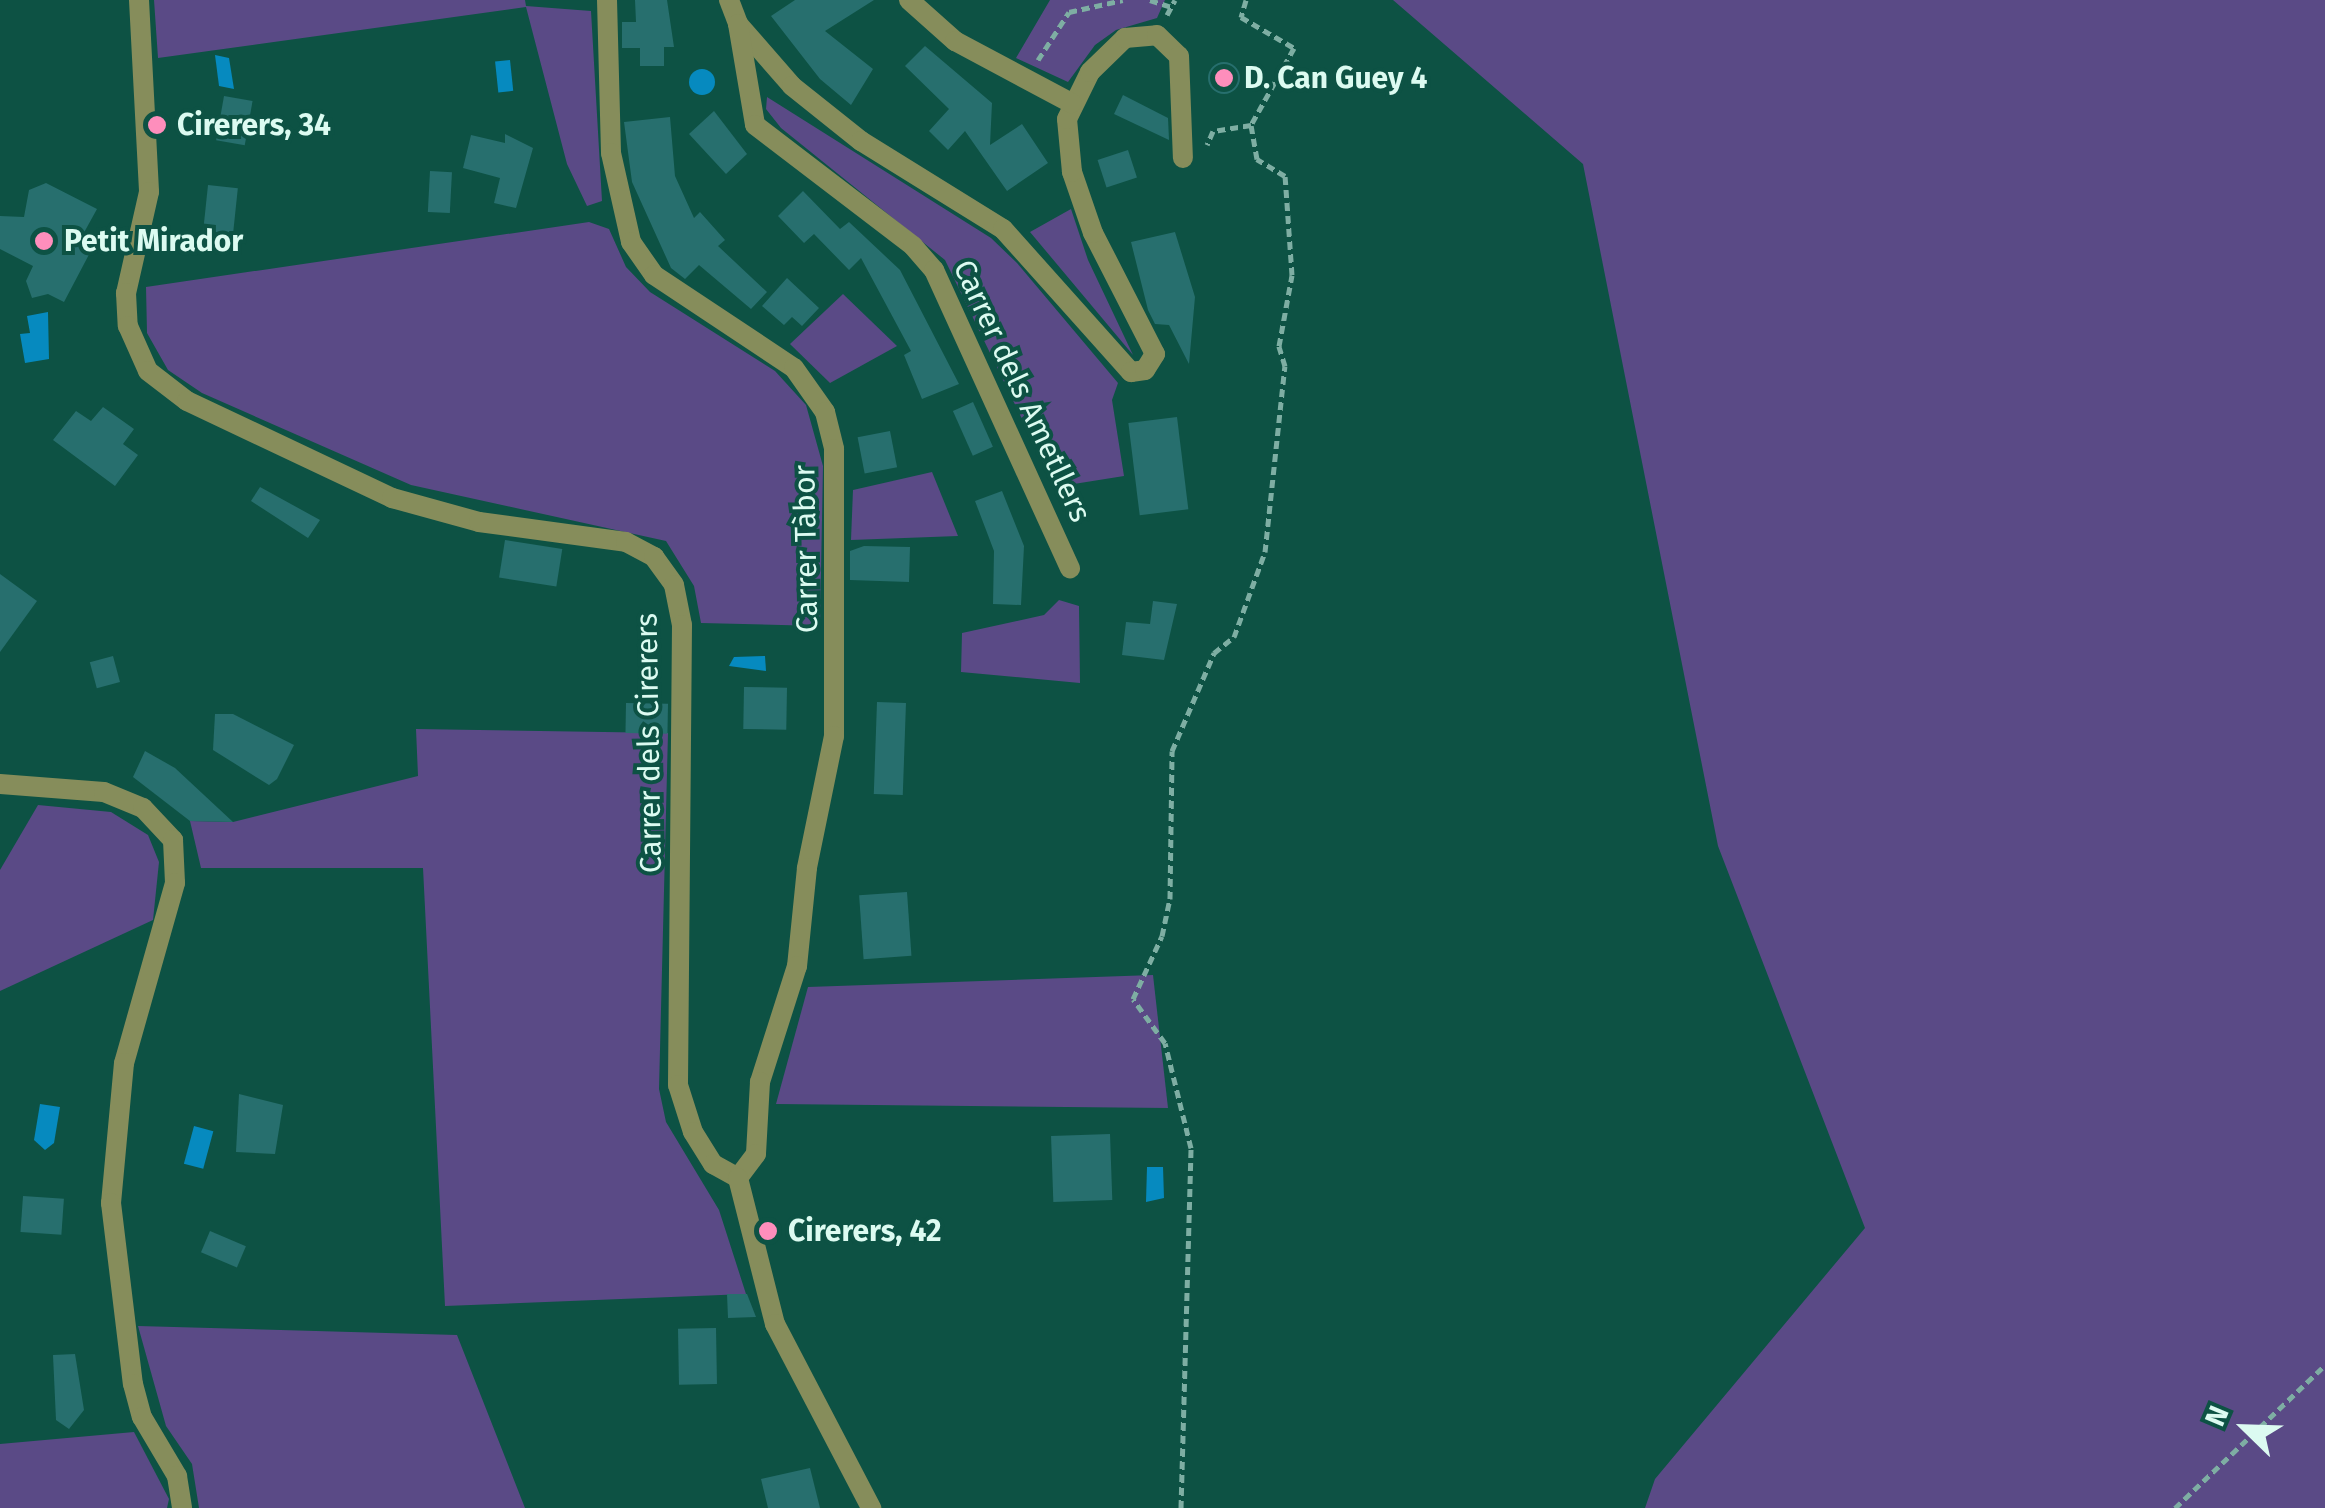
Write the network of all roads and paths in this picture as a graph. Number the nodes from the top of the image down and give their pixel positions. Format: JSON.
{"nodes":[{"id":1,"x":140,"y":0,"type":"edge"},
{"id":2,"x":607,"y":0,"type":"edge"},
{"id":3,"x":729,"y":0,"type":"edge"},
{"id":4,"x":910,"y":0,"type":"edge"},
{"id":5,"x":1123,"y":0,"type":"edge"},
{"id":6,"x":1150,"y":0,"type":"edge"},
{"id":7,"x":1246,"y":0,"type":"edge"},
{"id":8,"x":1172,"y":6,"type":"dead end"},
{"id":9,"x":738,"y":24,"type":"junction"},
{"id":10,"x":1026,"y":79,"type":"junction"},
{"id":11,"x":1071,"y":103,"type":"junction"},
{"id":12,"x":1251,"y":125,"type":"junction"},
{"id":13,"x":1183,"y":158,"type":"joint"},
{"id":14,"x":1070,"y":569,"type":"dead end"},
{"id":15,"x":0,"y":784,"type":"edge"},
{"id":16,"x":738,"y":1178,"type":"junction"},
{"id":17,"x":2325,"y":1365,"type":"edge"},
{"id":18,"x":182,"y":1508,"type":"edge"},
{"id":19,"x":871,"y":1508,"type":"edge"},
{"id":20,"x":1181,"y":1508,"type":"edge"},
{"id":21,"x":2175,"y":1508,"type":"edge"}],
"edges":[{"from":1,"to":16,"type":"street","name":"Carrer dels Cirerers"},
{"from":2,"to":16,"type":"street","name":"Carrer Tàbor"},
{"from":3,"to":9,"type":"street"},
{"from":4,"to":10,"type":"street"},
{"from":5,"to":10,"type":"path"},
{"from":6,"to":8,"type":"path"},
{"from":7,"to":12,"type":"path"},
{"from":9,"to":11,"type":"street"},
{"from":9,"to":14,"type":"street","name":"Carrer dels Ametllers"},
{"from":10,"to":11,"type":"street"},
{"from":11,"to":13,"type":"street"},
{"from":12,"to":13,"type":"path"},
{"from":12,"to":20,"type":"path"},
{"from":15,"to":18,"type":"street"},
{"from":16,"to":19,"type":"street"},
{"from":17,"to":21,"type":"path"}]}
